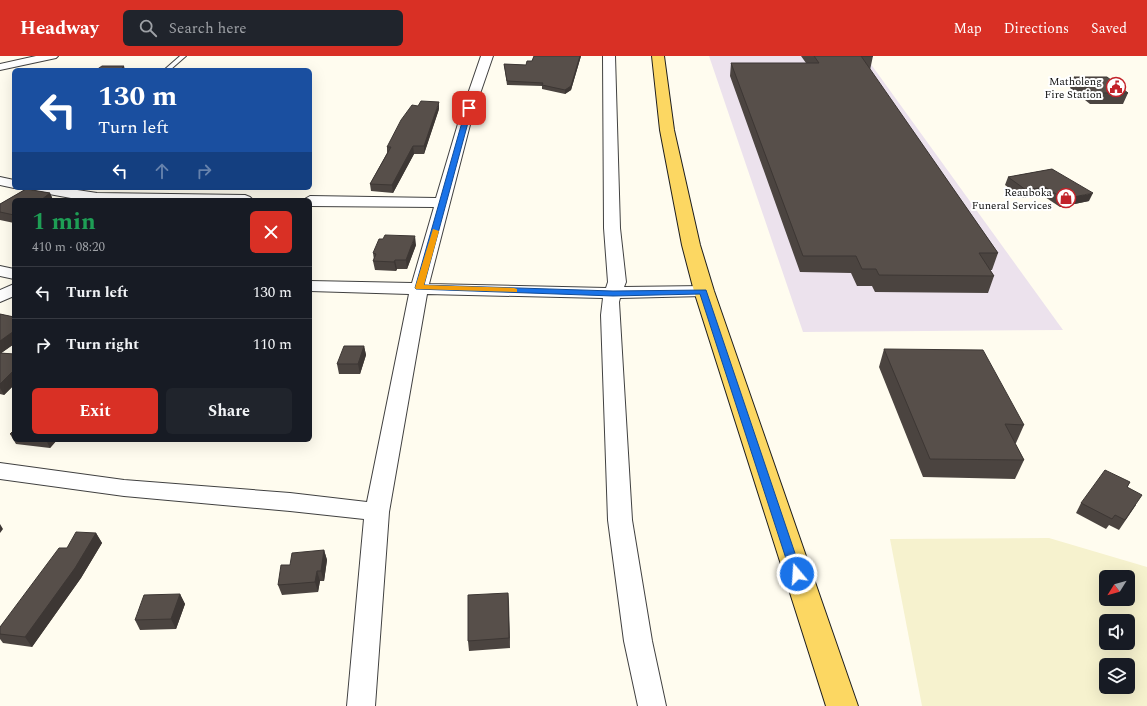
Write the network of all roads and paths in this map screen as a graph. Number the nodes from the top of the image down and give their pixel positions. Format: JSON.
{"nodes":[{"id":1,"x":52,"y":56,"type":"edge"},
{"id":2,"x":183,"y":56,"type":"edge"},
{"id":3,"x":487,"y":56,"type":"edge"},
{"id":4,"x":610,"y":56,"type":"edge"},
{"id":5,"x":658,"y":56,"type":"edge"},
{"id":6,"x":0,"y":67,"type":"edge"},
{"id":7,"x":169,"y":68,"type":"edge"},
{"id":8,"x":0,"y":181,"type":"edge"},
{"id":9,"x":12,"y":184,"type":"edge"},
{"id":10,"x":50,"y":190,"type":"edge"},
{"id":11,"x":97,"y":198,"type":"edge"},
{"id":12,"x":312,"y":201,"type":"edge"},
{"id":13,"x":443,"y":203,"type":"junction"},
{"id":14,"x":0,"y":271,"type":"edge"},
{"id":15,"x":12,"y":274,"type":"edge"},
{"id":16,"x":312,"y":286,"type":"edge"},
{"id":17,"x":419,"y":288,"type":"junction"},
{"id":18,"x":12,"y":290,"type":"edge"},
{"id":19,"x":704,"y":291,"type":"junction"},
{"id":20,"x":613,"y":293,"type":"junction"},
{"id":21,"x":0,"y":297,"type":"edge"},
{"id":22,"x":0,"y":471,"type":"edge"},
{"id":23,"x":376,"y":512,"type":"junction"},
{"id":24,"x":361,"y":706,"type":"edge"},
{"id":25,"x":652,"y":706,"type":"edge"},
{"id":26,"x":842,"y":706,"type":"edge"}],
"edges":[{"from":1,"to":6,"type":"street"},
{"from":2,"to":7,"type":"lane"},
{"from":3,"to":13,"type":"street"},
{"from":4,"to":20,"type":"street"},
{"from":5,"to":19,"type":"main road"},
{"from":8,"to":9,"type":"street"},
{"from":10,"to":11,"type":"street"},
{"from":12,"to":13,"type":"street"},
{"from":13,"to":17,"type":"street"},
{"from":14,"to":15,"type":"street"},
{"from":16,"to":17,"type":"street"},
{"from":17,"to":20,"type":"street"},
{"from":17,"to":23,"type":"street"},
{"from":18,"to":21,"type":"street"},
{"from":19,"to":20,"type":"street"},
{"from":19,"to":26,"type":"main road"},
{"from":20,"to":25,"type":"street"},
{"from":22,"to":23,"type":"street"},
{"from":23,"to":24,"type":"street"}]}
